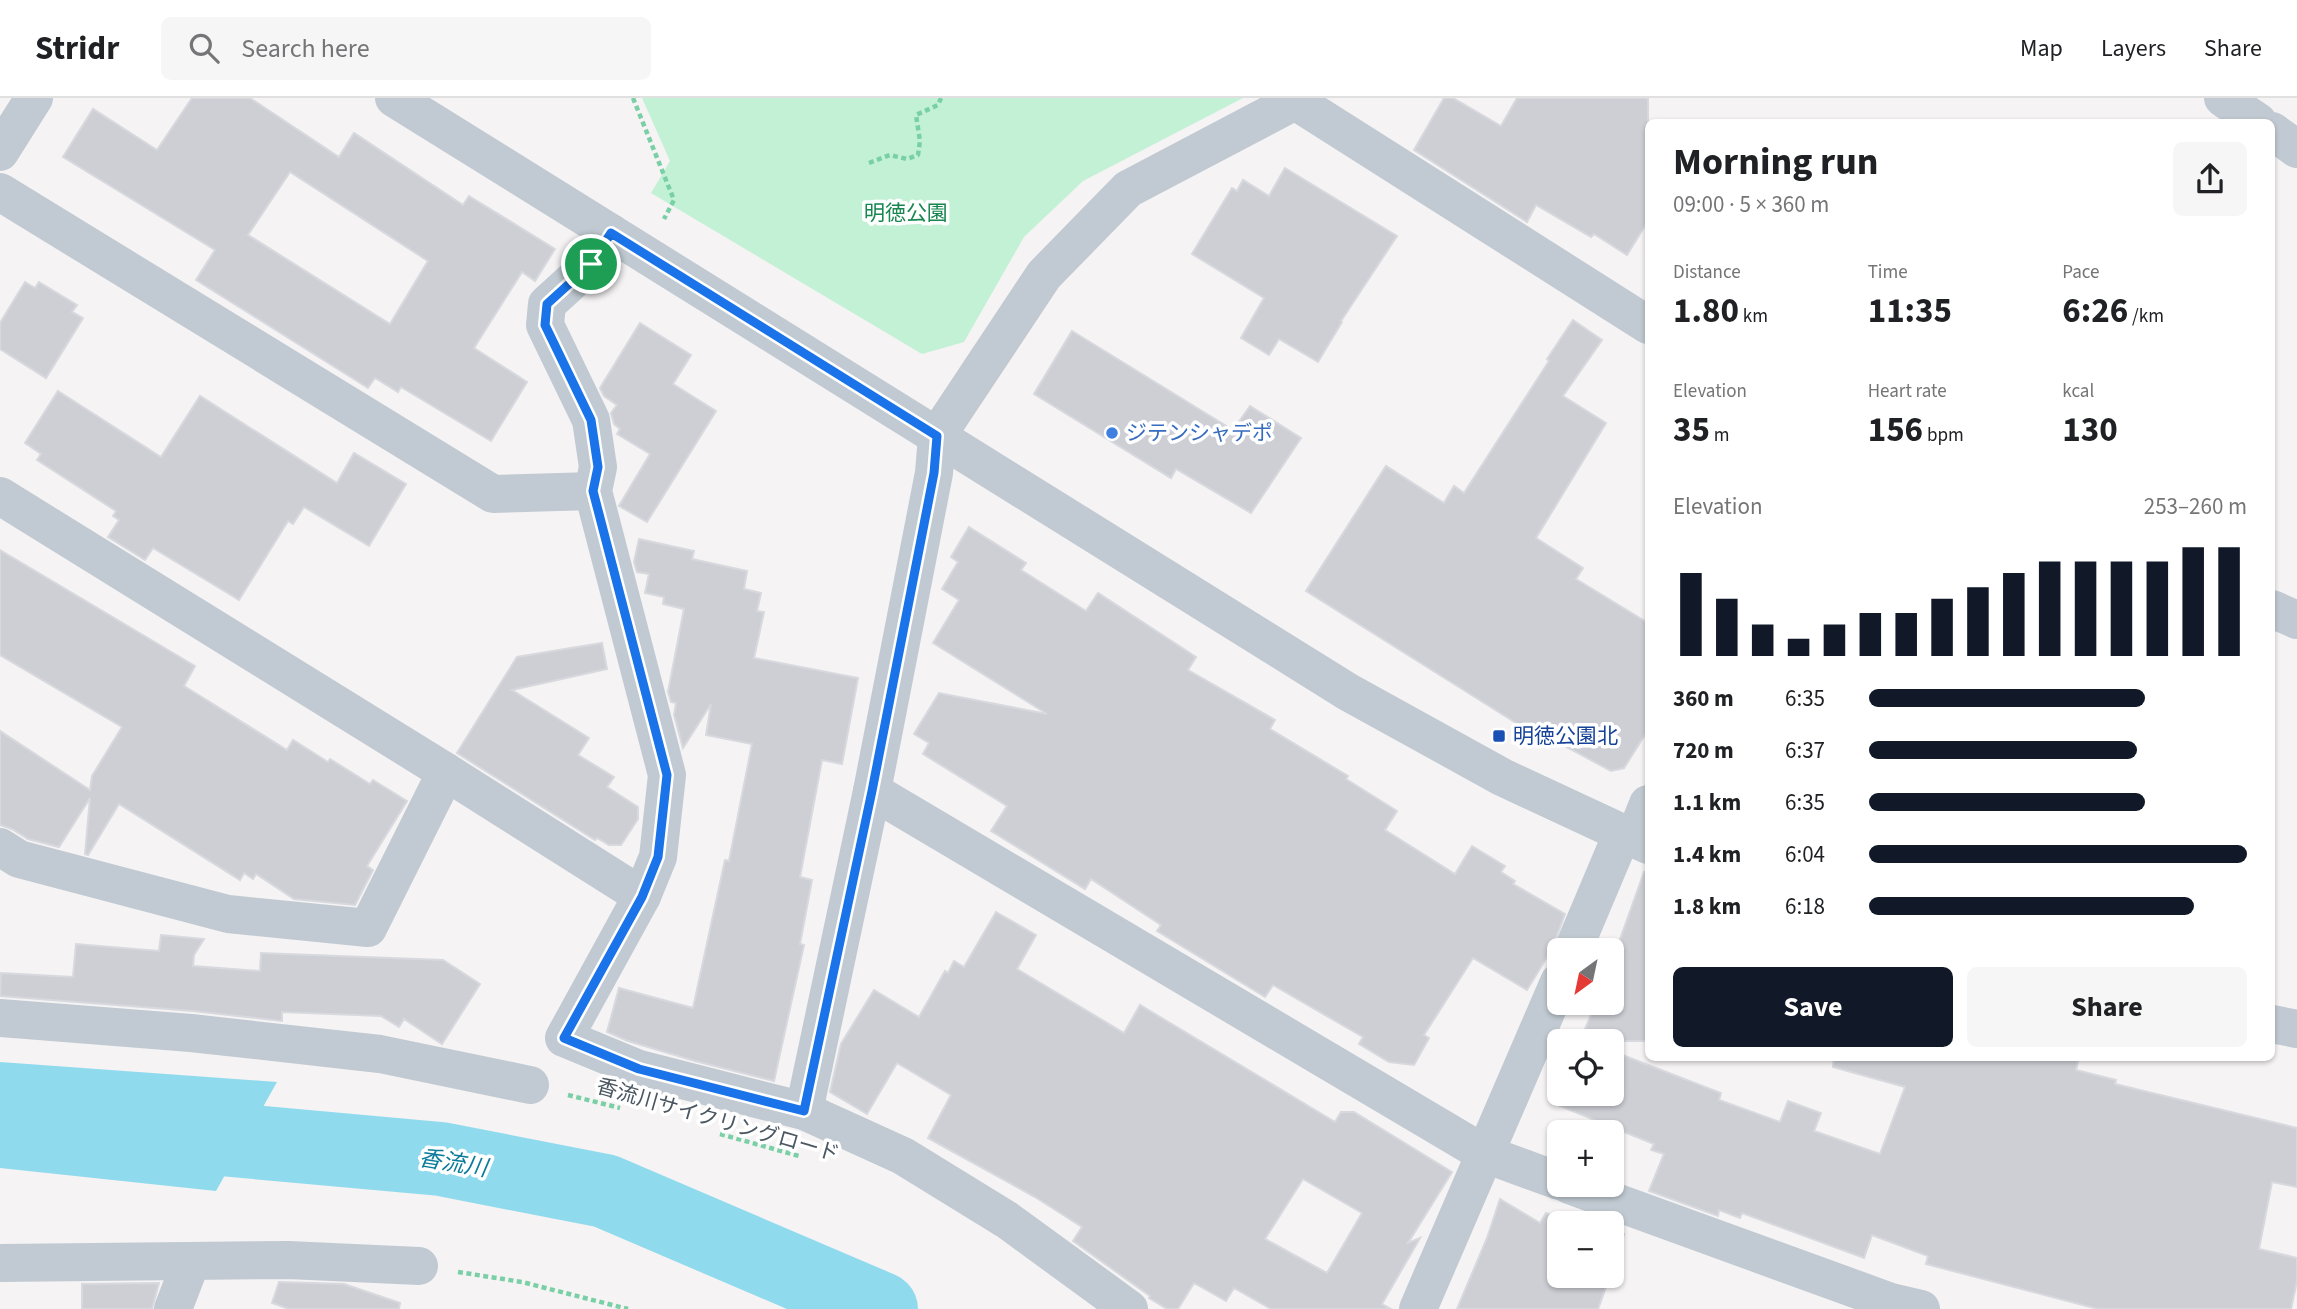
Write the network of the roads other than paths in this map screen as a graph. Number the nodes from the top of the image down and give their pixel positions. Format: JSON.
{"nodes":[{"id":1,"x":34,"y":98,"type":"edge"},
{"id":2,"x":394,"y":98,"type":"edge"},
{"id":3,"x":2222,"y":98,"type":"edge"},
{"id":4,"x":1298,"y":99,"type":"edge"},
{"id":5,"x":2254,"y":119,"type":"edge"},
{"id":6,"x":2275,"y":133,"type":"edge"},
{"id":7,"x":2297,"y":149,"type":"edge"},
{"id":8,"x":0,"y":152,"type":"edge"},
{"id":9,"x":0,"y":192,"type":"edge"},
{"id":10,"x":611,"y":233,"type":"junction"},
{"id":11,"x":1645,"y":323,"type":"edge"},
{"id":12,"x":937,"y":436,"type":"junction"},
{"id":13,"x":593,"y":491,"type":"junction"},
{"id":14,"x":0,"y":496,"type":"edge"},
{"id":15,"x":2275,"y":610,"type":"edge"},
{"id":16,"x":2297,"y":620,"type":"edge"},
{"id":17,"x":446,"y":772,"type":"junction"},
{"id":18,"x":872,"y":791,"type":"junction"},
{"id":19,"x":1645,"y":812,"type":"edge"},
{"id":20,"x":1635,"y":840,"type":"edge"},
{"id":21,"x":0,"y":847,"type":"edge"},
{"id":22,"x":642,"y":897,"type":"junction"},
{"id":23,"x":1580,"y":938,"type":"edge"},
{"id":24,"x":1547,"y":1010,"type":"edge"},
{"id":25,"x":0,"y":1018,"type":"edge"},
{"id":26,"x":2275,"y":1025,"type":"edge"},
{"id":27,"x":2297,"y":1029,"type":"edge"},
{"id":28,"x":530,"y":1085,"type":"road end"},
{"id":29,"x":804,"y":1111,"type":"junction"},
{"id":30,"x":1485,"y":1154,"type":"junction"},
{"id":31,"x":1547,"y":1177,"type":"edge"},
{"id":32,"x":1602,"y":1197,"type":"edge"},
{"id":33,"x":191,"y":1262,"type":"junction"},
{"id":34,"x":0,"y":1263,"type":"edge"},
{"id":35,"x":419,"y":1266,"type":"road end"},
{"id":36,"x":173,"y":1309,"type":"edge"},
{"id":37,"x":1129,"y":1309,"type":"edge"},
{"id":38,"x":1418,"y":1309,"type":"edge"},
{"id":39,"x":1921,"y":1309,"type":"edge"}],
"edges":[{"from":1,"to":8,"type":"street"},
{"from":2,"to":10,"type":"street"},
{"from":3,"to":5,"type":"street"},
{"from":4,"to":11,"type":"street"},
{"from":4,"to":12,"type":"street"},
{"from":6,"to":7,"type":"street"},
{"from":9,"to":13,"type":"street"},
{"from":10,"to":12,"type":"street"},
{"from":10,"to":13,"type":"street"},
{"from":12,"to":18,"type":"street"},
{"from":12,"to":20,"type":"street"},
{"from":13,"to":22,"type":"street"},
{"from":14,"to":17,"type":"street"},
{"from":15,"to":16,"type":"street"},
{"from":17,"to":21,"type":"street"},
{"from":17,"to":22,"type":"street"},
{"from":18,"to":29,"type":"street"},
{"from":18,"to":30,"type":"street"},
{"from":19,"to":20,"type":"street"},
{"from":20,"to":23,"type":"street"},
{"from":22,"to":29,"type":"street"},
{"from":24,"to":30,"type":"street"},
{"from":25,"to":28,"type":"street"},
{"from":26,"to":27,"type":"street"},
{"from":29,"to":37,"type":"street"},
{"from":30,"to":31,"type":"street"},
{"from":30,"to":38,"type":"street"},
{"from":32,"to":39,"type":"street"},
{"from":33,"to":34,"type":"street"},
{"from":33,"to":35,"type":"street"},
{"from":33,"to":36,"type":"street"}]}
